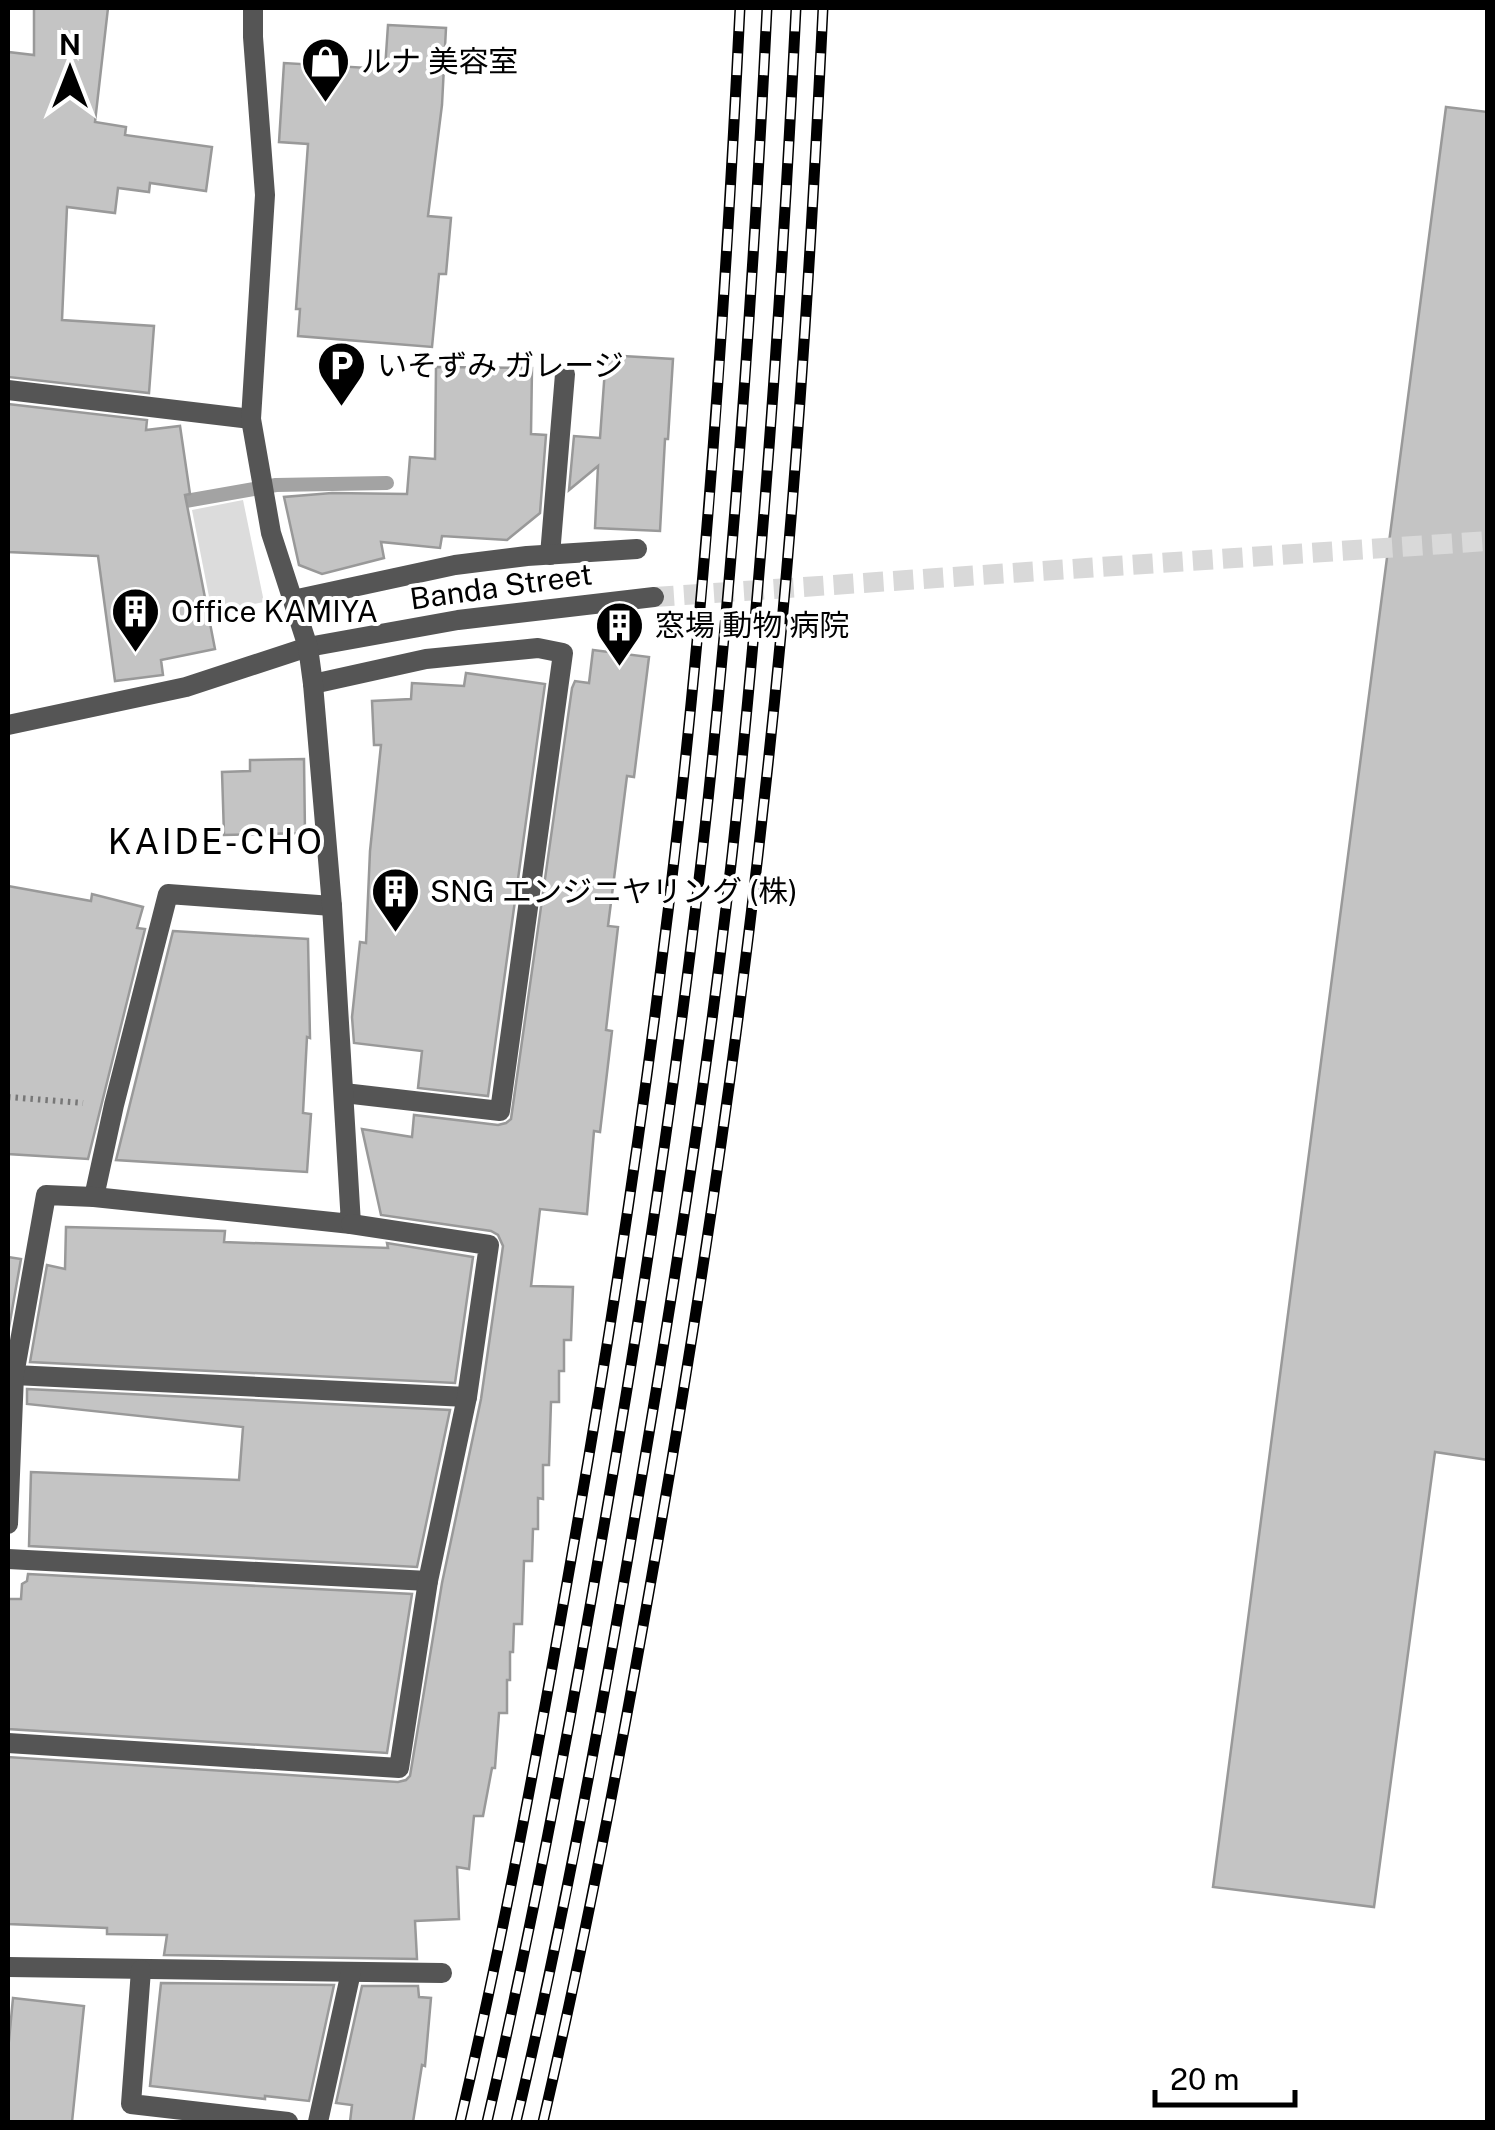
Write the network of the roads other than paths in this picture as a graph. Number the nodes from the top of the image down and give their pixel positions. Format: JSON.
{"nodes":[{"id":1,"x":254,"y":8,"type":"edge"},
{"id":2,"x":565,"y":374,"type":"dead end"},
{"id":3,"x":8,"y":390,"type":"edge"},
{"id":4,"x":251,"y":420,"type":"junction"},
{"id":5,"x":637,"y":549,"type":"dead end"},
{"id":6,"x":550,"y":554,"type":"junction"},
{"id":7,"x":654,"y":597,"type":"tunnel mouth"},
{"id":8,"x":293,"y":600,"type":"junction"},
{"id":9,"x":308,"y":647,"type":"junction"},
{"id":10,"x":313,"y":684,"type":"junction"},
{"id":11,"x":8,"y":726,"type":"edge"},
{"id":12,"x":332,"y":906,"type":"junction"},
{"id":13,"x":344,"y":1093,"type":"junction"},
{"id":14,"x":94,"y":1197,"type":"junction"},
{"id":15,"x":351,"y":1224,"type":"junction"},
{"id":16,"x":14,"y":1375,"type":"junction"},
{"id":17,"x":467,"y":1396,"type":"junction"},
{"id":18,"x":8,"y":1524,"type":"edge"},
{"id":19,"x":8,"y":1559,"type":"edge"},
{"id":20,"x":428,"y":1581,"type":"junction"},
{"id":21,"x":8,"y":1743,"type":"edge"},
{"id":22,"x":8,"y":1967,"type":"edge"},
{"id":23,"x":141,"y":1970,"type":"junction"},
{"id":24,"x":351,"y":1972,"type":"junction"},
{"id":25,"x":442,"y":1973,"type":"dead end"},
{"id":26,"x":288,"y":2122,"type":"edge"},
{"id":27,"x":318,"y":2122,"type":"edge"}],
"edges":[{"from":1,"to":4,"type":"street"},
{"from":2,"to":6,"type":"street"},
{"from":3,"to":4,"type":"street"},
{"from":4,"to":8,"type":"street"},
{"from":5,"to":6,"type":"street"},
{"from":6,"to":8,"type":"street"},
{"from":7,"to":9,"type":"street","name":"Banda Street"},
{"from":8,"to":9,"type":"street"},
{"from":9,"to":10,"type":"street"},
{"from":9,"to":11,"type":"street","name":"Banda Street"},
{"from":10,"to":12,"type":"street"},
{"from":10,"to":13,"type":"street"},
{"from":12,"to":13,"type":"street"},
{"from":12,"to":14,"type":"street"},
{"from":13,"to":15,"type":"street"},
{"from":14,"to":15,"type":"street"},
{"from":14,"to":16,"type":"street"},
{"from":15,"to":17,"type":"street"},
{"from":16,"to":17,"type":"street"},
{"from":16,"to":18,"type":"street"},
{"from":17,"to":20,"type":"street"},
{"from":19,"to":20,"type":"street"},
{"from":20,"to":21,"type":"street"},
{"from":22,"to":23,"type":"street"},
{"from":23,"to":24,"type":"street"},
{"from":23,"to":26,"type":"street"},
{"from":24,"to":25,"type":"street"},
{"from":24,"to":27,"type":"street"}]}
